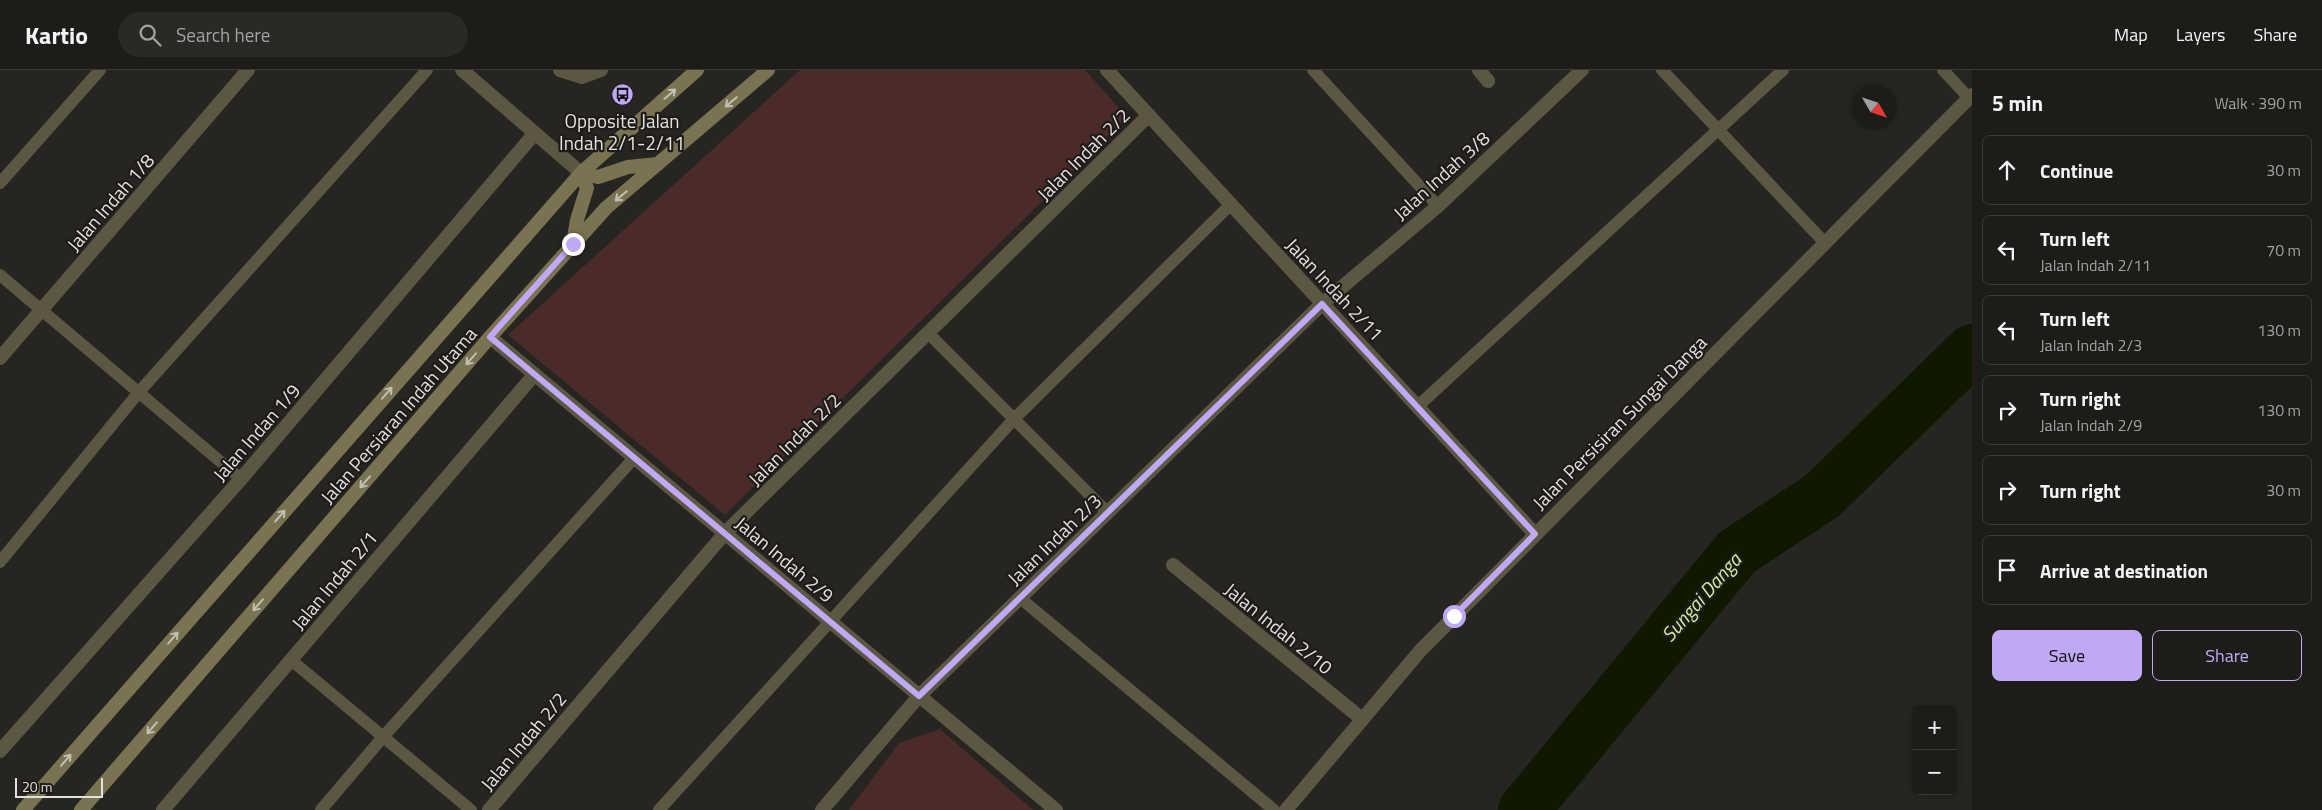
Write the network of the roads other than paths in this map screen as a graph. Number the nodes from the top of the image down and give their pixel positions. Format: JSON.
{"nodes":[{"id":1,"x":100,"y":70,"type":"edge"},
{"id":2,"x":248,"y":70,"type":"edge"},
{"id":3,"x":427,"y":70,"type":"edge"},
{"id":4,"x":462,"y":70,"type":"edge"},
{"id":5,"x":560,"y":70,"type":"edge"},
{"id":6,"x":601,"y":70,"type":"edge"},
{"id":7,"x":697,"y":70,"type":"edge"},
{"id":8,"x":768,"y":70,"type":"edge"},
{"id":9,"x":1107,"y":70,"type":"edge"},
{"id":10,"x":1313,"y":70,"type":"edge"},
{"id":11,"x":1582,"y":70,"type":"edge"},
{"id":12,"x":1662,"y":70,"type":"edge"},
{"id":13,"x":1784,"y":70,"type":"edge"},
{"id":14,"x":1942,"y":70,"type":"edge"},
{"id":15,"x":1970,"y":96,"type":"edge"},
{"id":16,"x":1149,"y":115,"type":"junction"},
{"id":17,"x":1718,"y":130,"type":"junction"},
{"id":18,"x":535,"y":133,"type":"junction"},
{"id":19,"x":658,"y":164,"type":"junction"},
{"id":20,"x":580,"y":173,"type":"junction"},
{"id":21,"x":0,"y":183,"type":"edge"},
{"id":22,"x":1231,"y":204,"type":"junction"},
{"id":23,"x":1438,"y":206,"type":"junction"},
{"id":24,"x":1824,"y":242,"type":"junction"},
{"id":25,"x":573,"y":244,"type":"junction"},
{"id":26,"x":0,"y":275,"type":"edge"},
{"id":27,"x":1322,"y":304,"type":"junction"},
{"id":28,"x":42,"y":310,"type":"junction"},
{"id":29,"x":928,"y":333,"type":"junction"},
{"id":30,"x":490,"y":337,"type":"junction"},
{"id":31,"x":0,"y":358,"type":"edge"},
{"id":32,"x":534,"y":375,"type":"junction"},
{"id":33,"x":139,"y":392,"type":"junction"},
{"id":34,"x":1417,"y":407,"type":"junction"},
{"id":35,"x":1014,"y":419,"type":"junction"},
{"id":36,"x":634,"y":458,"type":"junction"},
{"id":37,"x":241,"y":479,"type":"junction"},
{"id":38,"x":1108,"y":513,"type":"junction"},
{"id":39,"x":725,"y":534,"type":"junction"},
{"id":40,"x":1535,"y":534,"type":"junction"},
{"id":41,"x":0,"y":562,"type":"edge"},
{"id":42,"x":1173,"y":565,"type":"dead end"},
{"id":43,"x":1020,"y":598,"type":"junction"},
{"id":44,"x":829,"y":620,"type":"junction"},
{"id":45,"x":291,"y":660,"type":"junction"},
{"id":46,"x":919,"y":696,"type":"junction"},
{"id":47,"x":1362,"y":719,"type":"junction"},
{"id":48,"x":383,"y":737,"type":"junction"},
{"id":49,"x":0,"y":750,"type":"edge"},
{"id":50,"x":22,"y":810,"type":"edge"},
{"id":51,"x":81,"y":810,"type":"edge"},
{"id":52,"x":162,"y":810,"type":"edge"},
{"id":53,"x":321,"y":810,"type":"edge"},
{"id":54,"x":471,"y":810,"type":"edge"},
{"id":55,"x":489,"y":810,"type":"edge"},
{"id":56,"x":659,"y":810,"type":"edge"},
{"id":57,"x":822,"y":810,"type":"edge"},
{"id":58,"x":1056,"y":810,"type":"edge"},
{"id":59,"x":1274,"y":810,"type":"edge"},
{"id":60,"x":1286,"y":810,"type":"edge"}],
"edges":[{"from":1,"to":21,"type":"lane"},
{"from":2,"to":28,"type":"street","name":"Jalan Indah 1/8"},
{"from":3,"to":33,"type":"lane"},
{"from":4,"to":18,"type":"street"},
{"from":5,"to":6,"type":"street"},
{"from":20,"to":7,"type":"main road","name":"Jalan Persiaran Indah Utama","one_way":true},
{"from":8,"to":19,"type":"main road","name":"Jalan Persiaran Indah Utama","one_way":true},
{"from":9,"to":16,"type":"street","name":"Jalan Indah 2/11"},
{"from":10,"to":23,"type":"lane"},
{"from":11,"to":23,"type":"street","name":"Jalan Indah 3/8"},
{"from":12,"to":17,"type":"lane"},
{"from":13,"to":17,"type":"lane"},
{"from":14,"to":15,"type":"lane"},
{"from":15,"to":24,"type":"street","name":"Jalan Persisiran Sungai Danga"},
{"from":16,"to":22,"type":"street","name":"Jalan Indah 2/11"},
{"from":16,"to":29,"type":"street","name":"Jalan Indah 2/2"},
{"from":17,"to":24,"type":"lane"},
{"from":17,"to":34,"type":"lane"},
{"from":18,"to":20,"type":"street"},
{"from":18,"to":37,"type":"street","name":"Jalan Indan 1/9"},
{"from":19,"to":20,"type":"main road"},
{"from":19,"to":25,"type":"main road","name":"Jalan Persiaran Indah Utama","one_way":true},
{"from":20,"to":25,"type":"main road"},
{"from":50,"to":20,"type":"main road","name":"Jalan Persiaran Indah Utama","one_way":true},
{"from":22,"to":27,"type":"street","name":"Jalan Indah 2/11"},
{"from":22,"to":35,"type":"lane"},
{"from":23,"to":27,"type":"street","name":"Jalan Indah 3/8"},
{"from":24,"to":40,"type":"street","name":"Jalan Persisiran Sungai Danga"},
{"from":25,"to":30,"type":"main road","name":"Jalan Persiaran Indah Utama"},
{"from":26,"to":28,"type":"lane"},
{"from":27,"to":34,"type":"street","name":"Jalan Indah 2/11"},
{"from":27,"to":38,"type":"street","name":"Jalan Indah 2/3"},
{"from":28,"to":31,"type":"street","name":"Jalan Indah 1/8"},
{"from":28,"to":33,"type":"lane"},
{"from":29,"to":35,"type":"lane"},
{"from":29,"to":39,"type":"street","name":"Jalan Indah 2/2"},
{"from":30,"to":32,"type":"street","name":"Jalan Indah 2/9"},
{"from":30,"to":51,"type":"main road","name":"Jalan Persiaran Indah Utama","one_way":true},
{"from":32,"to":36,"type":"street","name":"Jalan Indah 2/9"},
{"from":32,"to":45,"type":"street","name":"Jalan Indah 2/1"},
{"from":33,"to":37,"type":"lane"},
{"from":33,"to":41,"type":"lane"},
{"from":34,"to":40,"type":"street","name":"Jalan Indah 2/11"},
{"from":35,"to":38,"type":"lane"},
{"from":35,"to":44,"type":"lane"},
{"from":36,"to":39,"type":"street","name":"Jalan Indah 2/9"},
{"from":36,"to":48,"type":"lane"},
{"from":37,"to":49,"type":"street","name":"Jalan Indan 1/9"},
{"from":38,"to":43,"type":"street","name":"Jalan Indah 2/3"},
{"from":39,"to":44,"type":"street","name":"Jalan Indah 2/9"},
{"from":39,"to":55,"type":"street","name":"Jalan Indah 2/2"},
{"from":40,"to":47,"type":"street","name":"Jalan Persisiran Sungai Danga"},
{"from":42,"to":47,"type":"street","name":"Jalan Indah 2/10"},
{"from":43,"to":46,"type":"street","name":"Jalan Indah 2/3"},
{"from":43,"to":59,"type":"lane"},
{"from":44,"to":46,"type":"street","name":"Jalan Indah 2/9"},
{"from":44,"to":56,"type":"lane"},
{"from":45,"to":48,"type":"lane"},
{"from":45,"to":52,"type":"street","name":"Jalan Indah 2/1"},
{"from":46,"to":57,"type":"street","name":"Jalan Indah 2/3"},
{"from":46,"to":58,"type":"street","name":"Jalan Indah 2/9"},
{"from":47,"to":60,"type":"street","name":"Jalan Persisiran Sungai Danga"},
{"from":48,"to":53,"type":"lane"},
{"from":48,"to":54,"type":"lane"}]}
